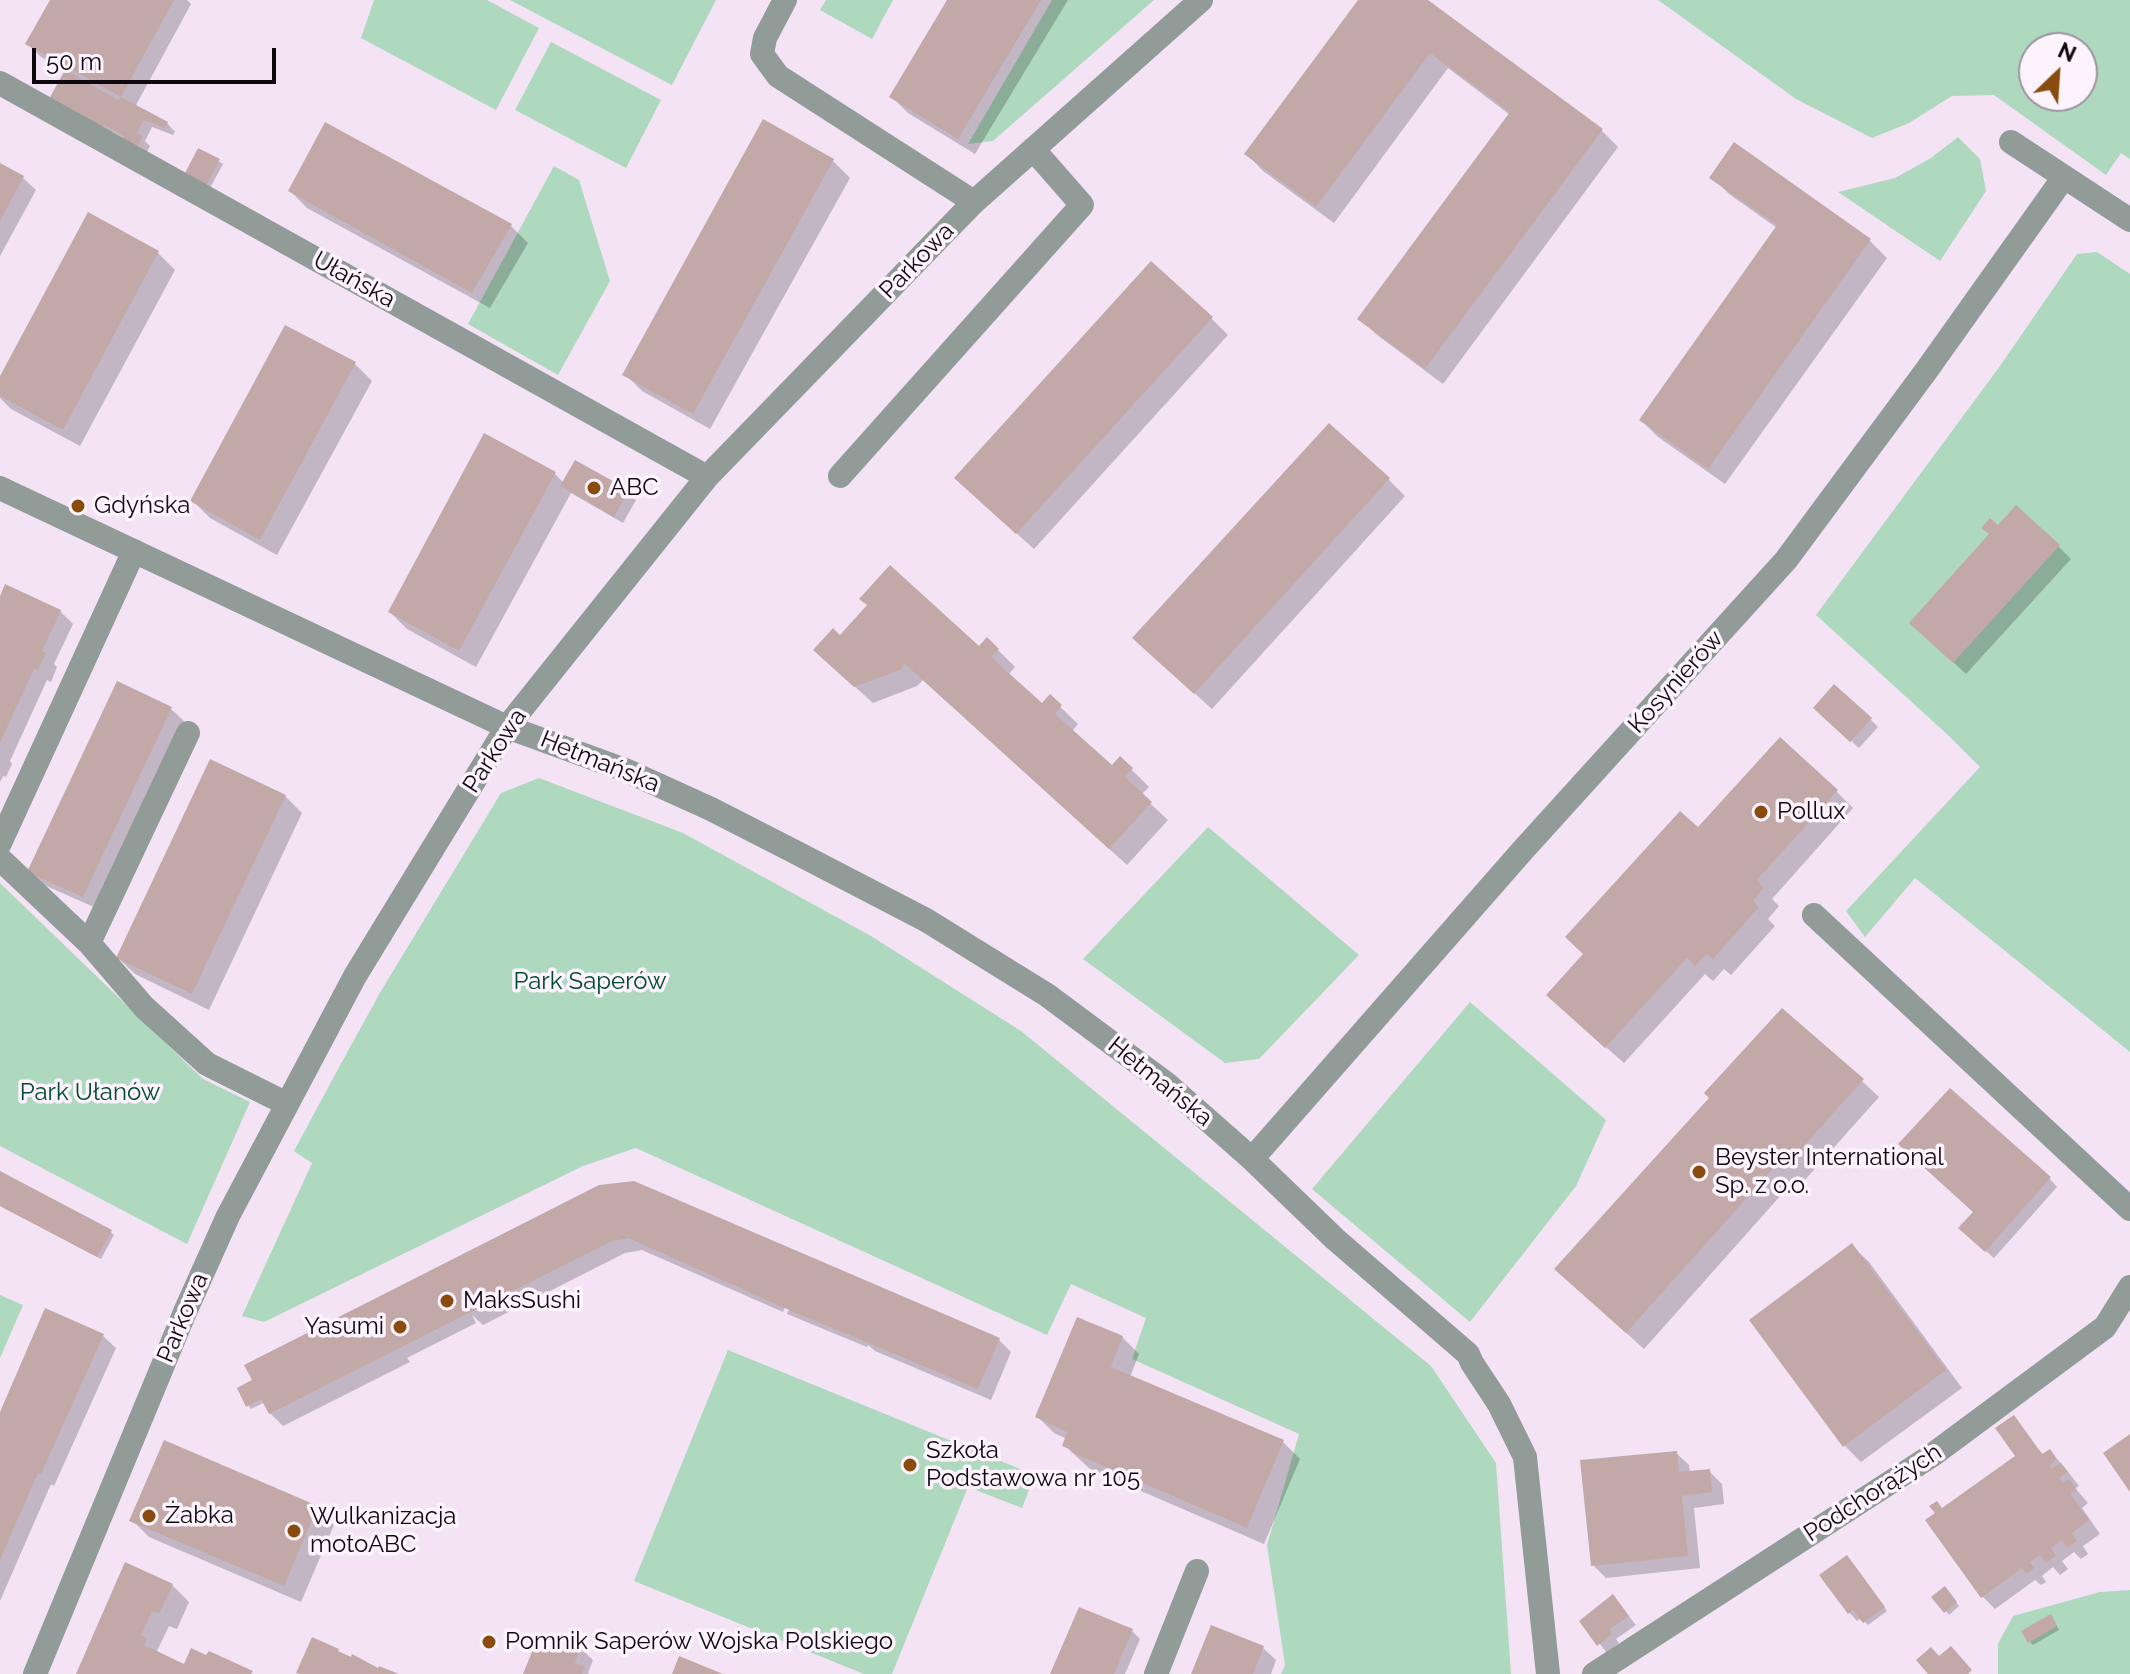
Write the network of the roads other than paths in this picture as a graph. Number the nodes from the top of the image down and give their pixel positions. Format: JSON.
{"nodes":[{"id":1,"x":785,"y":0,"type":"edge"},
{"id":2,"x":1201,"y":0,"type":"edge"},
{"id":3,"x":0,"y":83,"type":"edge"},
{"id":4,"x":2011,"y":142,"type":"dead end"},
{"id":5,"x":1033,"y":149,"type":"junction"},
{"id":6,"x":2064,"y":177,"type":"junction"},
{"id":7,"x":974,"y":202,"type":"junction"},
{"id":8,"x":2130,"y":220,"type":"edge"},
{"id":9,"x":840,"y":476,"type":"dead end"},
{"id":10,"x":707,"y":477,"type":"junction"},
{"id":11,"x":0,"y":488,"type":"edge"},
{"id":12,"x":134,"y":551,"type":"junction"},
{"id":13,"x":507,"y":727,"type":"junction"},
{"id":14,"x":188,"y":733,"type":"dead end"},
{"id":15,"x":0,"y":843,"type":"edge"},
{"id":16,"x":0,"y":859,"type":"edge"},
{"id":17,"x":1814,"y":915,"type":"dead end"},
{"id":18,"x":89,"y":943,"type":"junction"},
{"id":19,"x":287,"y":1104,"type":"junction"},
{"id":20,"x":1252,"y":1159,"type":"junction"},
{"id":21,"x":2130,"y":1209,"type":"edge"},
{"id":22,"x":2130,"y":1287,"type":"edge"},
{"id":23,"x":1197,"y":1571,"type":"dead end"},
{"id":24,"x":35,"y":1674,"type":"edge"},
{"id":25,"x":1156,"y":1674,"type":"edge"},
{"id":26,"x":1548,"y":1674,"type":"edge"},
{"id":27,"x":1594,"y":1674,"type":"edge"}],
"edges":[{"from":1,"to":7,"type":"street"},
{"from":2,"to":5,"type":"street","name":"Parkowa"},
{"from":3,"to":10,"type":"street","name":"Ułańska"},
{"from":4,"to":6,"type":"street"},
{"from":5,"to":7,"type":"street","name":"Parkowa"},
{"from":5,"to":9,"type":"street"},
{"from":6,"to":8,"type":"street"},
{"from":6,"to":20,"type":"street","name":"Kosynierów"},
{"from":7,"to":10,"type":"street","name":"Parkowa"},
{"from":10,"to":13,"type":"street","name":"Parkowa"},
{"from":11,"to":12,"type":"street"},
{"from":12,"to":13,"type":"street"},
{"from":12,"to":15,"type":"street"},
{"from":13,"to":19,"type":"street","name":"Parkowa"},
{"from":13,"to":20,"type":"street","name":"Hetmańska"},
{"from":14,"to":18,"type":"street"},
{"from":16,"to":18,"type":"street"},
{"from":17,"to":21,"type":"street"},
{"from":18,"to":19,"type":"street"},
{"from":19,"to":24,"type":"street","name":"Parkowa"},
{"from":20,"to":26,"type":"street","name":"Hetmańska"},
{"from":22,"to":27,"type":"street","name":"Podchorążych"},
{"from":23,"to":25,"type":"street"}]}
